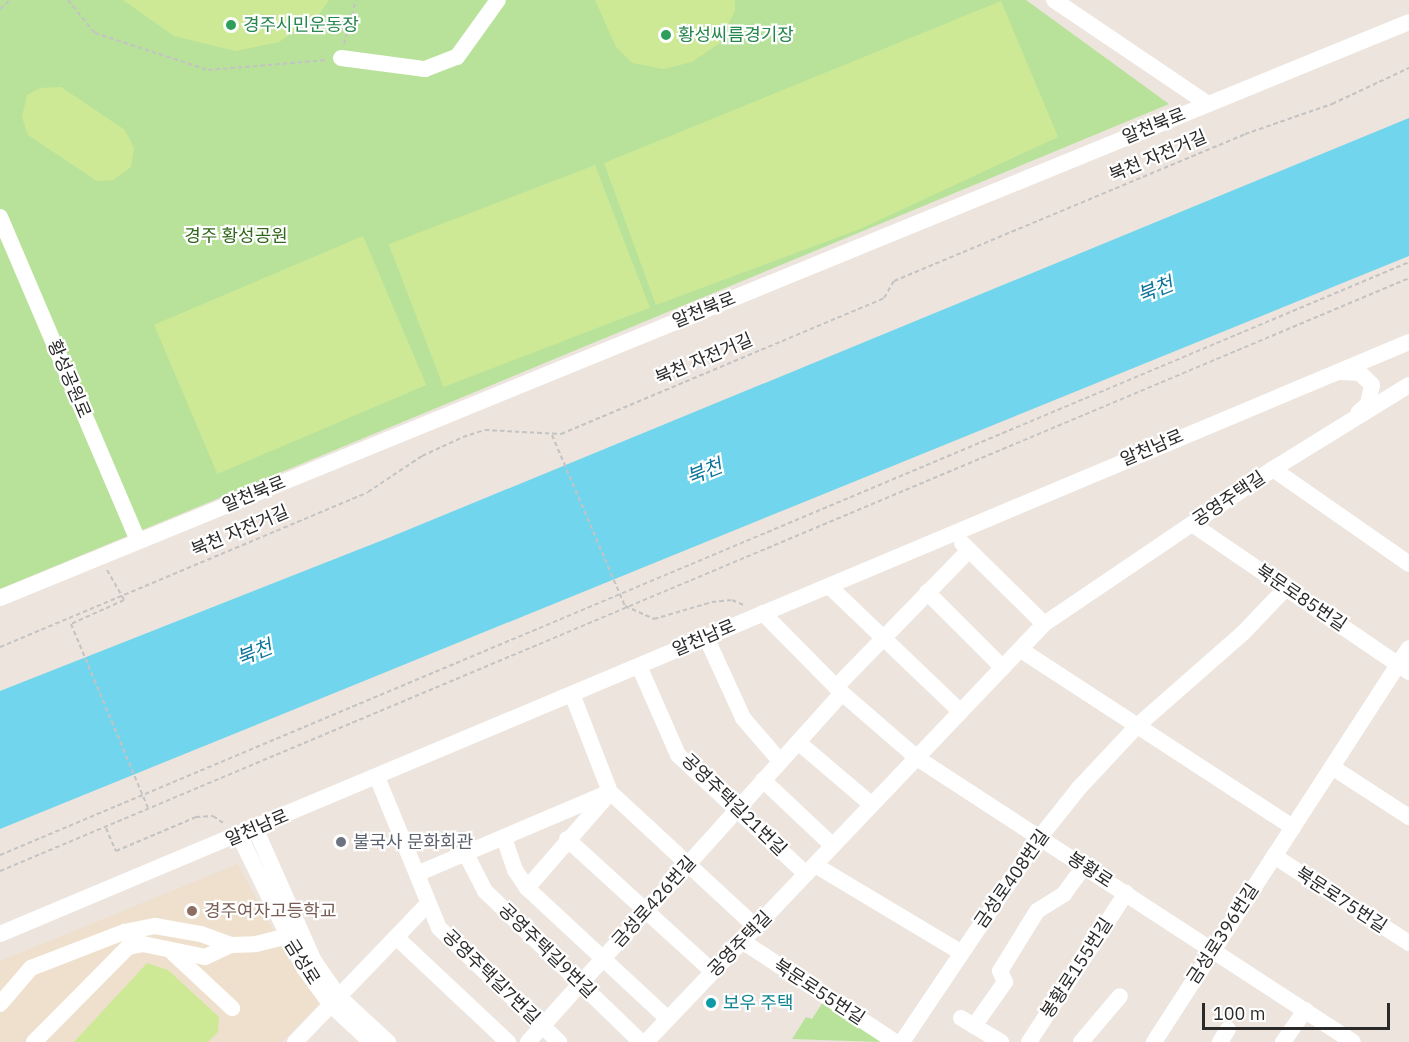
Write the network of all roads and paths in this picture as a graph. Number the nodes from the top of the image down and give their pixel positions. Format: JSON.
{"nodes":[{"id":1,"x":10,"y":0,"type":"edge"},
{"id":2,"x":68,"y":0,"type":"edge"},
{"id":3,"x":356,"y":0,"type":"edge"},
{"id":4,"x":498,"y":0,"type":"edge"},
{"id":5,"x":1054,"y":0,"type":"edge"},
{"id":6,"x":0,"y":9,"type":"edge"},
{"id":7,"x":1409,"y":22,"type":"edge"},
{"id":8,"x":341,"y":58,"type":"junction"},
{"id":9,"x":1409,"y":68,"type":"edge"},
{"id":10,"x":1208,"y":104,"type":"junction"},
{"id":11,"x":0,"y":217,"type":"edge"},
{"id":12,"x":1409,"y":262,"type":"edge"},
{"id":13,"x":1409,"y":278,"type":"edge"},
{"id":14,"x":1409,"y":342,"type":"edge"},
{"id":15,"x":1409,"y":370,"type":"edge"},
{"id":16,"x":1334,"y":373,"type":"junction"},
{"id":17,"x":1405,"y":393,"type":"edge"},
{"id":18,"x":1336,"y":430,"type":"junction"},
{"id":19,"x":551,"y":433,"type":"junction"},
{"id":20,"x":1273,"y":469,"type":"junction"},
{"id":21,"x":1192,"y":524,"type":"junction"},
{"id":22,"x":954,"y":535,"type":"junction"},
{"id":23,"x":138,"y":541,"type":"junction"},
{"id":24,"x":969,"y":550,"type":"junction"},
{"id":25,"x":100,"y":557,"type":"junction"},
{"id":26,"x":1409,"y":564,"type":"edge"},
{"id":27,"x":830,"y":585,"type":"junction"},
{"id":28,"x":1286,"y":588,"type":"junction"},
{"id":29,"x":927,"y":592,"type":"junction"},
{"id":30,"x":617,"y":594,"type":"junction"},
{"id":31,"x":121,"y":596,"type":"junction"},
{"id":32,"x":0,"y":598,"type":"edge"},
{"id":33,"x":625,"y":606,"type":"junction"},
{"id":34,"x":763,"y":613,"type":"junction"},
{"id":35,"x":1044,"y":624,"type":"junction"},
{"id":36,"x":706,"y":637,"type":"junction"},
{"id":37,"x":883,"y":637,"type":"junction"},
{"id":38,"x":0,"y":647,"type":"edge"},
{"id":39,"x":1409,"y":648,"type":"edge"},
{"id":40,"x":1021,"y":650,"type":"junction"},
{"id":41,"x":639,"y":666,"type":"junction"},
{"id":42,"x":1003,"y":668,"type":"junction"},
{"id":43,"x":1403,"y":669,"type":"edge"},
{"id":44,"x":839,"y":690,"type":"junction"},
{"id":45,"x":572,"y":694,"type":"junction"},
{"id":46,"x":961,"y":712,"type":"junction"},
{"id":47,"x":1136,"y":727,"type":"junction"},
{"id":48,"x":798,"y":742,"type":"junction"},
{"id":49,"x":917,"y":758,"type":"junction"},
{"id":50,"x":780,"y":761,"type":"junction"},
{"id":51,"x":1332,"y":767,"type":"junction"},
{"id":52,"x":377,"y":777,"type":"junction"},
{"id":53,"x":763,"y":780,"type":"junction"},
{"id":54,"x":610,"y":792,"type":"junction"},
{"id":55,"x":142,"y":793,"type":"junction"},
{"id":56,"x":872,"y":805,"type":"junction"},
{"id":57,"x":148,"y":808,"type":"junction"},
{"id":58,"x":737,"y":809,"type":"junction"},
{"id":59,"x":1409,"y":817,"type":"edge"},
{"id":60,"x":1293,"y":827,"type":"junction"},
{"id":61,"x":106,"y":828,"type":"junction"},
{"id":62,"x":255,"y":828,"type":"junction"},
{"id":63,"x":239,"y":835,"type":"junction"},
{"id":64,"x":1040,"y":837,"type":"junction"},
{"id":65,"x":504,"y":838,"type":"junction"},
{"id":66,"x":567,"y":839,"type":"junction"},
{"id":67,"x":833,"y":846,"type":"junction"},
{"id":68,"x":465,"y":852,"type":"junction"},
{"id":69,"x":0,"y":855,"type":"edge"},
{"id":70,"x":1274,"y":856,"type":"junction"},
{"id":71,"x":689,"y":863,"type":"junction"},
{"id":72,"x":1084,"y":866,"type":"junction"},
{"id":73,"x":811,"y":870,"type":"junction"},
{"id":74,"x":0,"y":871,"type":"edge"},
{"id":75,"x":419,"y":873,"type":"junction"},
{"id":76,"x":527,"y":888,"type":"junction"},
{"id":77,"x":1126,"y":893,"type":"junction"},
{"id":78,"x":428,"y":904,"type":"junction"},
{"id":79,"x":644,"y":913,"type":"junction"},
{"id":80,"x":756,"y":927,"type":"junction"},
{"id":81,"x":0,"y":934,"type":"edge"},
{"id":82,"x":293,"y":935,"type":"junction"},
{"id":83,"x":396,"y":937,"type":"junction"},
{"id":84,"x":742,"y":941,"type":"junction"},
{"id":85,"x":1409,"y":943,"type":"edge"},
{"id":86,"x":231,"y":945,"type":"junction"},
{"id":87,"x":1213,"y":950,"type":"junction"},
{"id":88,"x":173,"y":953,"type":"junction"},
{"id":89,"x":962,"y":953,"type":"junction"},
{"id":90,"x":603,"y":959,"type":"junction"},
{"id":91,"x":713,"y":972,"type":"junction"},
{"id":92,"x":580,"y":984,"type":"junction"},
{"id":93,"x":1120,"y":996,"type":"dead end"},
{"id":94,"x":335,"y":1001,"type":"junction"},
{"id":95,"x":0,"y":1004,"type":"edge"},
{"id":96,"x":232,"y":1008,"type":"dead end"},
{"id":97,"x":1305,"y":1010,"type":"junction"},
{"id":98,"x":668,"y":1018,"type":"junction"},
{"id":99,"x":542,"y":1026,"type":"junction"},
{"id":100,"x":1032,"y":1041,"type":"edge"},
{"id":101,"x":34,"y":1042,"type":"edge"},
{"id":102,"x":295,"y":1042,"type":"edge"},
{"id":103,"x":370,"y":1042,"type":"edge"},
{"id":104,"x":388,"y":1042,"type":"edge"},
{"id":105,"x":508,"y":1042,"type":"edge"},
{"id":106,"x":528,"y":1042,"type":"edge"},
{"id":107,"x":559,"y":1042,"type":"edge"},
{"id":108,"x":641,"y":1042,"type":"edge"},
{"id":109,"x":646,"y":1042,"type":"edge"},
{"id":110,"x":895,"y":1042,"type":"edge"},
{"id":111,"x":902,"y":1042,"type":"edge"},
{"id":112,"x":1001,"y":1042,"type":"edge"},
{"id":113,"x":1082,"y":1042,"type":"edge"},
{"id":114,"x":1154,"y":1042,"type":"edge"},
{"id":115,"x":1283,"y":1042,"type":"edge"},
{"id":116,"x":1353,"y":1042,"type":"edge"}],
"edges":[{"from":1,"to":6,"type":"path"},
{"from":2,"to":8,"type":"path"},
{"from":3,"to":8,"type":"path"},
{"from":4,"to":8,"type":"street"},
{"from":5,"to":10,"type":"street"},
{"from":7,"to":10,"type":"street","name":"알천북로"},
{"from":9,"to":19,"type":"path","name":"북천 자전거길"},
{"from":10,"to":23,"type":"street","name":"알천북로"},
{"from":11,"to":23,"type":"street","name":"황성공원로"},
{"from":12,"to":30,"type":"path"},
{"from":13,"to":33,"type":"path"},
{"from":14,"to":16,"type":"street","name":"알천남로"},
{"from":15,"to":17,"type":"street","name":"공영주택길"},
{"from":16,"to":18,"type":"street"},
{"from":16,"to":22,"type":"street","name":"알천남로"},
{"from":17,"to":18,"type":"street","name":"공영주택길"},
{"from":18,"to":20,"type":"street","name":"공영주택길"},
{"from":19,"to":30,"type":"path"},
{"from":19,"to":31,"type":"path","name":"북천 자전거길"},
{"from":20,"to":21,"type":"street","name":"공영주택길"},
{"from":20,"to":26,"type":"street"},
{"from":21,"to":28,"type":"street","name":"북문로85번길"},
{"from":21,"to":35,"type":"street","name":"공영주택길"},
{"from":22,"to":24,"type":"street"},
{"from":22,"to":27,"type":"street","name":"알천남로"},
{"from":23,"to":25,"type":"street","name":"알천북로"},
{"from":24,"to":29,"type":"street"},
{"from":24,"to":35,"type":"street"},
{"from":25,"to":31,"type":"path"},
{"from":25,"to":32,"type":"street","name":"알천북로"},
{"from":27,"to":34,"type":"street","name":"알천남로"},
{"from":27,"to":37,"type":"street"},
{"from":28,"to":43,"type":"street","name":"북문로85번길"},
{"from":28,"to":47,"type":"street","name":"금성로408번길"},
{"from":29,"to":37,"type":"street"},
{"from":29,"to":42,"type":"street"},
{"from":30,"to":33,"type":"path"},
{"from":30,"to":55,"type":"path"},
{"from":31,"to":38,"type":"path","name":"북천 자전거길"},
{"from":31,"to":55,"type":"path"},
{"from":33,"to":34,"type":"path"},
{"from":33,"to":57,"type":"path"},
{"from":34,"to":36,"type":"street","name":"알천남로"},
{"from":34,"to":44,"type":"street","name":"봉황로"},
{"from":35,"to":40,"type":"street","name":"공영주택길"},
{"from":36,"to":41,"type":"street","name":"알천남로"},
{"from":36,"to":50,"type":"street"},
{"from":37,"to":44,"type":"street"},
{"from":37,"to":46,"type":"street"},
{"from":39,"to":43,"type":"street","name":"금성로396번길"},
{"from":40,"to":42,"type":"street","name":"공영주택길"},
{"from":40,"to":47,"type":"street"},
{"from":41,"to":45,"type":"street","name":"알천남로"},
{"from":41,"to":58,"type":"street","name":"공영주택길21번길"},
{"from":42,"to":46,"type":"street","name":"공영주택길"},
{"from":43,"to":51,"type":"street","name":"금성로396번길"},
{"from":44,"to":48,"type":"street","name":"금성로426번길"},
{"from":44,"to":49,"type":"street","name":"봉황로"},
{"from":45,"to":52,"type":"street","name":"알천남로"},
{"from":45,"to":54,"type":"street"},
{"from":46,"to":49,"type":"street","name":"공영주택길"},
{"from":47,"to":60,"type":"street"},
{"from":47,"to":64,"type":"street","name":"금성로408번길"},
{"from":48,"to":50,"type":"street","name":"금성로426번길"},
{"from":48,"to":56,"type":"street"},
{"from":49,"to":56,"type":"street","name":"공영주택길"},
{"from":49,"to":64,"type":"street","name":"봉황로"},
{"from":50,"to":53,"type":"street","name":"금성로426번길"},
{"from":51,"to":59,"type":"street"},
{"from":51,"to":60,"type":"street","name":"금성로396번길"},
{"from":52,"to":62,"type":"street","name":"알천남로"},
{"from":52,"to":75,"type":"street","name":"공영주택길7번길"},
{"from":53,"to":58,"type":"street","name":"금성로426번길"},
{"from":53,"to":67,"type":"street"},
{"from":54,"to":65,"type":"street"},
{"from":54,"to":66,"type":"street"},
{"from":54,"to":71,"type":"street"},
{"from":55,"to":57,"type":"path"},
{"from":55,"to":69,"type":"path"},
{"from":56,"to":67,"type":"street","name":"공영주택길"},
{"from":57,"to":61,"type":"path"},
{"from":58,"to":71,"type":"street","name":"금성로426번길"},
{"from":58,"to":73,"type":"street","name":"공영주택길21번길"},
{"from":60,"to":70,"type":"street","name":"금성로396번길"},
{"from":61,"to":63,"type":"path"},
{"from":61,"to":74,"type":"path"},
{"from":62,"to":63,"type":"street","name":"알천남로"},
{"from":62,"to":82,"type":"street","name":"금성로"},
{"from":63,"to":81,"type":"street","name":"알천남로"},
{"from":63,"to":82,"type":"street","name":"금성로"},
{"from":64,"to":72,"type":"street","name":"봉황로"},
{"from":64,"to":89,"type":"street","name":"금성로408번길"},
{"from":65,"to":68,"type":"street"},
{"from":65,"to":76,"type":"street"},
{"from":66,"to":76,"type":"street"},
{"from":66,"to":79,"type":"street"},
{"from":67,"to":73,"type":"street","name":"공영주택길"},
{"from":68,"to":75,"type":"street"},
{"from":68,"to":92,"type":"street","name":"공영주택길9번길"},
{"from":70,"to":85,"type":"street","name":"북문로75번길"},
{"from":70,"to":87,"type":"street","name":"금성로396번길"},
{"from":71,"to":79,"type":"street","name":"금성로426번길"},
{"from":71,"to":80,"type":"street"},
{"from":72,"to":77,"type":"street","name":"봉황로"},
{"from":72,"to":112,"type":"street"},
{"from":73,"to":80,"type":"street","name":"공영주택길"},
{"from":73,"to":89,"type":"street","name":"공영주택길21번길"},
{"from":75,"to":78,"type":"street","name":"공영주택길7번길"},
{"from":76,"to":90,"type":"street"},
{"from":77,"to":87,"type":"street","name":"봉황로"},
{"from":77,"to":100,"type":"street","name":"봉황로155번길"},
{"from":78,"to":83,"type":"street","name":"금성로"},
{"from":78,"to":99,"type":"street","name":"공영주택길7번길"},
{"from":79,"to":90,"type":"street","name":"금성로426번길"},
{"from":79,"to":91,"type":"street"},
{"from":80,"to":84,"type":"street","name":"공영주택길"},
{"from":82,"to":86,"type":"street"},
{"from":82,"to":94,"type":"street","name":"금성로"},
{"from":83,"to":94,"type":"street","name":"금성로"},
{"from":83,"to":105,"type":"street"},
{"from":84,"to":91,"type":"street","name":"공영주택길"},
{"from":84,"to":110,"type":"street","name":"북문로55번길"},
{"from":86,"to":88,"type":"street"},
{"from":86,"to":95,"type":"street"},
{"from":87,"to":97,"type":"street","name":"봉황로"},
{"from":87,"to":114,"type":"street","name":"금성로396번길"},
{"from":88,"to":96,"type":"street"},
{"from":88,"to":101,"type":"street"},
{"from":89,"to":111,"type":"street","name":"금성로408번길"},
{"from":90,"to":92,"type":"street","name":"금성로426번길"},
{"from":90,"to":98,"type":"street"},
{"from":91,"to":98,"type":"street","name":"공영주택길"},
{"from":92,"to":99,"type":"street","name":"금성로426번길"},
{"from":92,"to":108,"type":"street","name":"공영주택길9번길"},
{"from":93,"to":113,"type":"street"},
{"from":94,"to":102,"type":"street"},
{"from":94,"to":103,"type":"street","name":"금성로"},
{"from":94,"to":104,"type":"street","name":"금성로"},
{"from":97,"to":115,"type":"street"},
{"from":97,"to":116,"type":"street","name":"봉황로"},
{"from":98,"to":109,"type":"street","name":"공영주택길"},
{"from":99,"to":106,"type":"street","name":"금성로426번길"},
{"from":99,"to":107,"type":"street","name":"공영주택길7번길"}]}
